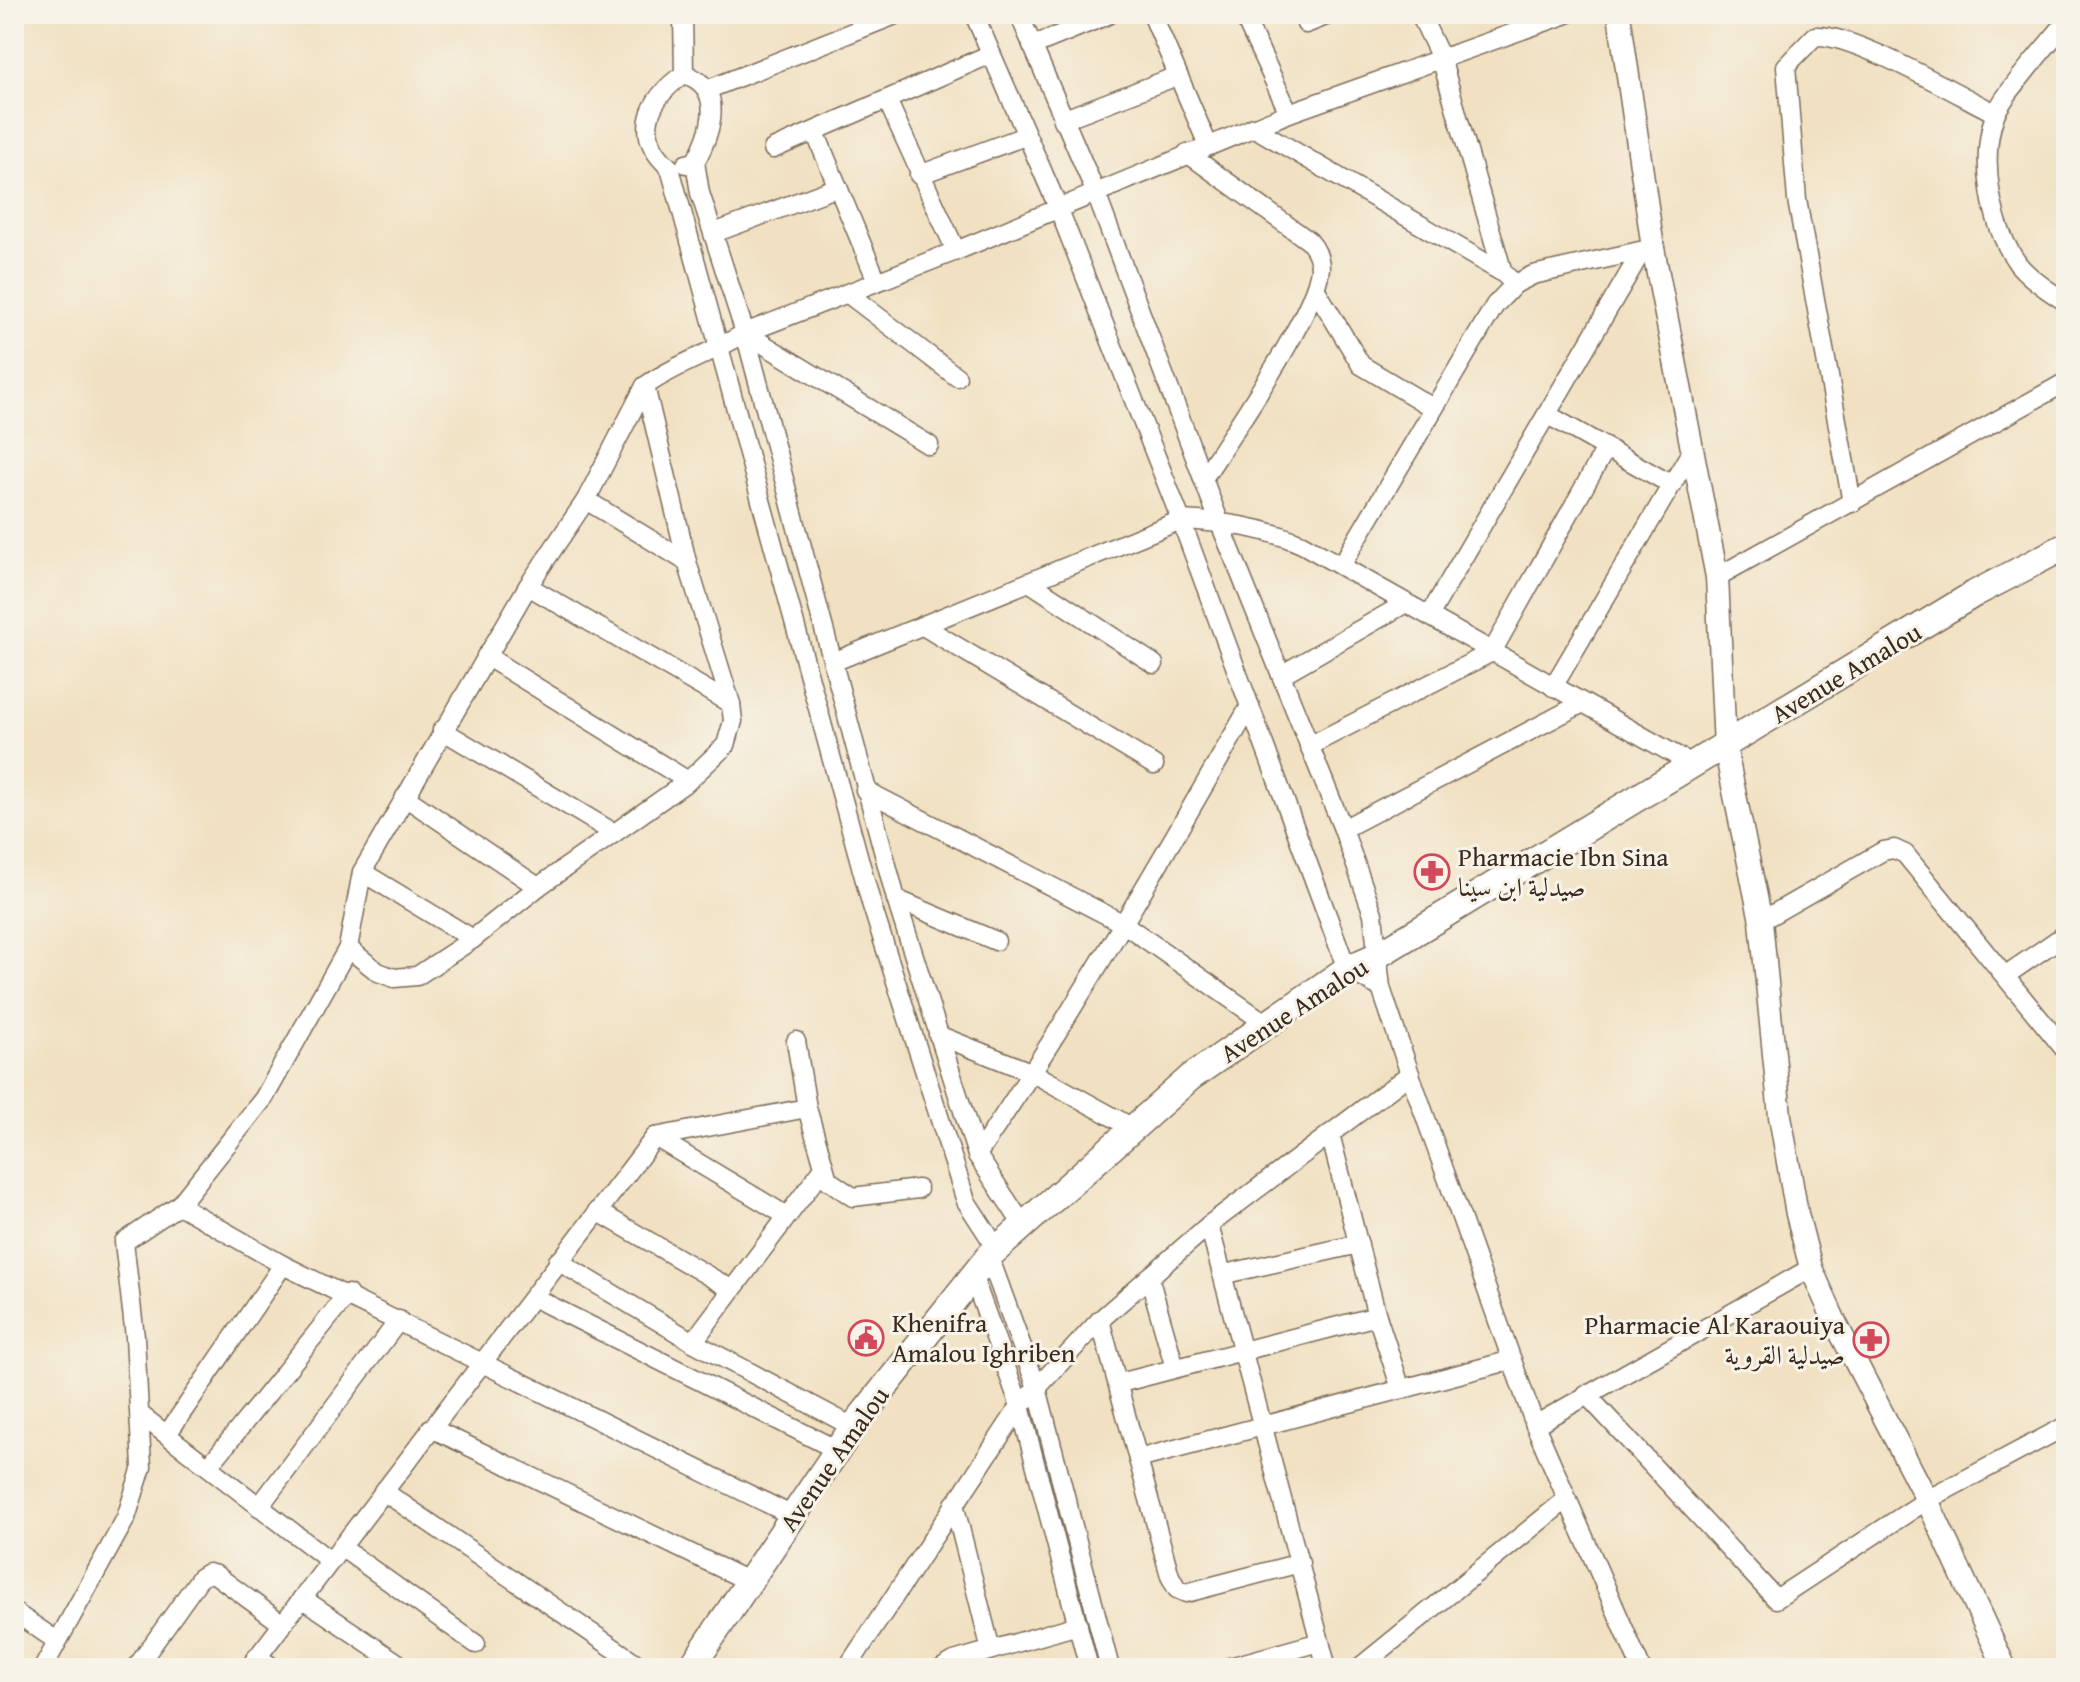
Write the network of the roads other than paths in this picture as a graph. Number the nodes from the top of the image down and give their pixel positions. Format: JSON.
{"nodes":[{"id":1,"x":683,"y":14,"type":"edge"},
{"id":2,"x":898,"y":14,"type":"edge"},
{"id":3,"x":974,"y":14,"type":"edge"},
{"id":4,"x":1019,"y":14,"type":"edge"},
{"id":5,"x":1110,"y":14,"type":"edge"},
{"id":6,"x":1152,"y":14,"type":"edge"},
{"id":7,"x":1243,"y":14,"type":"edge"},
{"id":8,"x":1331,"y":14,"type":"edge"},
{"id":9,"x":1420,"y":14,"type":"edge"},
{"id":10,"x":1567,"y":14,"type":"edge"},
{"id":11,"x":1619,"y":14,"type":"edge"},
{"id":12,"x":2066,"y":22,"type":"edge"},
{"id":13,"x":1306,"y":24,"type":"dead end"},
{"id":14,"x":1032,"y":46,"type":"junction"},
{"id":15,"x":991,"y":54,"type":"junction"},
{"id":16,"x":1441,"y":58,"type":"junction"},
{"id":17,"x":684,"y":74,"type":"junction"},
{"id":18,"x":1177,"y":76,"type":"junction"},
{"id":19,"x":709,"y":89,"type":"junction"},
{"id":20,"x":888,"y":102,"type":"junction"},
{"id":21,"x":1289,"y":113,"type":"junction"},
{"id":22,"x":1995,"y":113,"type":"junction"},
{"id":23,"x":1062,"y":120,"type":"junction"},
{"id":24,"x":1253,"y":127,"type":"junction"},
{"id":25,"x":815,"y":132,"type":"junction"},
{"id":26,"x":1025,"y":136,"type":"junction"},
{"id":27,"x":1208,"y":145,"type":"junction"},
{"id":28,"x":773,"y":149,"type":"dead end"},
{"id":29,"x":1187,"y":153,"type":"junction"},
{"id":30,"x":695,"y":162,"type":"junction"},
{"id":31,"x":670,"y":168,"type":"junction"},
{"id":32,"x":919,"y":175,"type":"junction"},
{"id":33,"x":838,"y":187,"type":"junction"},
{"id":34,"x":1095,"y":191,"type":"junction"},
{"id":35,"x":1058,"y":207,"type":"junction"},
{"id":36,"x":714,"y":233,"type":"junction"},
{"id":37,"x":1648,"y":250,"type":"junction"},
{"id":38,"x":956,"y":251,"type":"junction"},
{"id":39,"x":1509,"y":279,"type":"junction"},
{"id":40,"x":877,"y":281,"type":"junction"},
{"id":41,"x":1316,"y":290,"type":"junction"},
{"id":42,"x":847,"y":293,"type":"junction"},
{"id":43,"x":2066,"y":302,"type":"edge"},
{"id":44,"x":745,"y":333,"type":"junction"},
{"id":45,"x":721,"y":348,"type":"junction"},
{"id":46,"x":957,"y":377,"type":"dead end"},
{"id":47,"x":2066,"y":382,"type":"edge"},
{"id":48,"x":645,"y":386,"type":"junction"},
{"id":49,"x":1433,"y":408,"type":"junction"},
{"id":50,"x":1548,"y":415,"type":"junction"},
{"id":51,"x":929,"y":445,"type":"dead end"},
{"id":52,"x":1606,"y":448,"type":"junction"},
{"id":53,"x":1692,"y":450,"type":"junction"},
{"id":54,"x":1203,"y":479,"type":"junction"},
{"id":55,"x":1672,"y":485,"type":"junction"},
{"id":56,"x":586,"y":500,"type":"junction"},
{"id":57,"x":1852,"y":503,"type":"junction"},
{"id":58,"x":1181,"y":520,"type":"junction"},
{"id":59,"x":1219,"y":521,"type":"junction"},
{"id":60,"x":2066,"y":546,"type":"edge"},
{"id":61,"x":687,"y":562,"type":"junction"},
{"id":62,"x":1341,"y":566,"type":"junction"},
{"id":63,"x":1717,"y":577,"type":"junction"},
{"id":64,"x":1029,"y":582,"type":"junction"},
{"id":65,"x":528,"y":586,"type":"junction"},
{"id":66,"x":1406,"y":603,"type":"junction"},
{"id":67,"x":1429,"y":616,"type":"junction"},
{"id":68,"x":923,"y":626,"type":"junction"},
{"id":69,"x":1492,"y":652,"type":"junction"},
{"id":70,"x":486,"y":656,"type":"junction"},
{"id":71,"x":833,"y":662,"type":"junction"},
{"id":72,"x":1154,"y":664,"type":"dead end"},
{"id":73,"x":1281,"y":675,"type":"junction"},
{"id":74,"x":1553,"y":687,"type":"junction"},
{"id":75,"x":731,"y":704,"type":"junction"},
{"id":76,"x":1581,"y":704,"type":"junction"},
{"id":77,"x":1250,"y":706,"type":"junction"},
{"id":78,"x":442,"y":730,"type":"junction"},
{"id":79,"x":1309,"y":746,"type":"junction"},
{"id":80,"x":1725,"y":747,"type":"junction"},
{"id":81,"x":1154,"y":765,"type":"dead end"},
{"id":82,"x":1695,"y":766,"type":"junction"},
{"id":83,"x":688,"y":781,"type":"junction"},
{"id":84,"x":865,"y":790,"type":"junction"},
{"id":85,"x":405,"y":797,"type":"junction"},
{"id":86,"x":1343,"y":829,"type":"junction"},
{"id":87,"x":614,"y":833,"type":"junction"},
{"id":88,"x":362,"y":872,"type":"junction"},
{"id":89,"x":538,"y":887,"type":"junction"},
{"id":90,"x":896,"y":899,"type":"junction"},
{"id":91,"x":1761,"y":921,"type":"junction"},
{"id":92,"x":1124,"y":924,"type":"junction"},
{"id":93,"x":2066,"y":934,"type":"edge"},
{"id":94,"x":473,"y":939,"type":"junction"},
{"id":95,"x":996,"y":941,"type":"dead end"},
{"id":96,"x":348,"y":948,"type":"junction"},
{"id":97,"x":1378,"y":955,"type":"junction"},
{"id":98,"x":1347,"y":969,"type":"junction"},
{"id":99,"x":2006,"y":975,"type":"junction"},
{"id":100,"x":1381,"y":988,"type":"junction"},
{"id":101,"x":1268,"y":1025,"type":"junction"},
{"id":102,"x":938,"y":1035,"type":"junction"},
{"id":103,"x":796,"y":1041,"type":"dead end"},
{"id":104,"x":2066,"y":1051,"type":"edge"},
{"id":105,"x":1033,"y":1073,"type":"junction"},
{"id":106,"x":1410,"y":1074,"type":"junction"},
{"id":107,"x":807,"y":1108,"type":"junction"},
{"id":108,"x":1131,"y":1127,"type":"junction"},
{"id":109,"x":1330,"y":1134,"type":"junction"},
{"id":110,"x":655,"y":1137,"type":"junction"},
{"id":111,"x":977,"y":1155,"type":"junction"},
{"id":112,"x":822,"y":1170,"type":"junction"},
{"id":113,"x":918,"y":1189,"type":"dead end"},
{"id":114,"x":179,"y":1205,"type":"junction"},
{"id":115,"x":597,"y":1211,"type":"junction"},
{"id":116,"x":785,"y":1215,"type":"junction"},
{"id":117,"x":1023,"y":1225,"type":"junction"},
{"id":118,"x":1209,"y":1225,"type":"junction"},
{"id":119,"x":1359,"y":1244,"type":"junction"},
{"id":120,"x":986,"y":1260,"type":"junction"},
{"id":121,"x":558,"y":1261,"type":"junction"},
{"id":122,"x":283,"y":1265,"type":"junction"},
{"id":123,"x":1811,"y":1268,"type":"junction"},
{"id":124,"x":1225,"y":1274,"type":"junction"},
{"id":125,"x":1149,"y":1277,"type":"junction"},
{"id":126,"x":731,"y":1289,"type":"junction"},
{"id":127,"x":348,"y":1294,"type":"junction"},
{"id":128,"x":535,"y":1298,"type":"junction"},
{"id":129,"x":1377,"y":1316,"type":"junction"},
{"id":130,"x":399,"y":1320,"type":"junction"},
{"id":131,"x":1100,"y":1320,"type":"junction"},
{"id":132,"x":693,"y":1342,"type":"junction"},
{"id":133,"x":1243,"y":1353,"type":"junction"},
{"id":134,"x":1512,"y":1360,"type":"junction"},
{"id":135,"x":482,"y":1364,"type":"junction"},
{"id":136,"x":1175,"y":1368,"type":"junction"},
{"id":137,"x":1120,"y":1383,"type":"junction"},
{"id":138,"x":1037,"y":1388,"type":"junction"},
{"id":139,"x":1401,"y":1389,"type":"junction"},
{"id":140,"x":1586,"y":1394,"type":"junction"},
{"id":141,"x":1020,"y":1406,"type":"junction"},
{"id":142,"x":141,"y":1415,"type":"junction"},
{"id":143,"x":1535,"y":1425,"type":"junction"},
{"id":144,"x":1264,"y":1426,"type":"junction"},
{"id":145,"x":2066,"y":1426,"type":"edge"},
{"id":146,"x":853,"y":1427,"type":"junction"},
{"id":147,"x":431,"y":1428,"type":"junction"},
{"id":148,"x":168,"y":1433,"type":"junction"},
{"id":149,"x":837,"y":1450,"type":"junction"},
{"id":150,"x":1138,"y":1459,"type":"junction"},
{"id":151,"x":209,"y":1466,"type":"junction"},
{"id":152,"x":383,"y":1491,"type":"junction"},
{"id":153,"x":1567,"y":1499,"type":"junction"},
{"id":154,"x":1927,"y":1500,"type":"junction"},
{"id":155,"x":954,"y":1504,"type":"junction"},
{"id":156,"x":259,"y":1507,"type":"junction"},
{"id":157,"x":793,"y":1516,"type":"junction"},
{"id":158,"x":336,"y":1554,"type":"junction"},
{"id":159,"x":1300,"y":1563,"type":"junction"},
{"id":160,"x":750,"y":1582,"type":"junction"},
{"id":161,"x":302,"y":1598,"type":"junction"},
{"id":162,"x":14,"y":1612,"type":"edge"},
{"id":163,"x":281,"y":1623,"type":"junction"},
{"id":164,"x":1078,"y":1625,"type":"junction"},
{"id":165,"x":57,"y":1641,"type":"junction"},
{"id":166,"x":1320,"y":1642,"type":"junction"},
{"id":167,"x":476,"y":1644,"type":"dead end"},
{"id":168,"x":991,"y":1650,"type":"junction"},
{"id":169,"x":253,"y":1662,"type":"edge"},
{"id":170,"x":1637,"y":1666,"type":"edge"},
{"id":171,"x":43,"y":1668,"type":"edge"},
{"id":172,"x":136,"y":1668,"type":"edge"},
{"id":173,"x":274,"y":1668,"type":"edge"},
{"id":174,"x":405,"y":1668,"type":"edge"},
{"id":175,"x":643,"y":1668,"type":"edge"},
{"id":176,"x":691,"y":1668,"type":"edge"},
{"id":177,"x":847,"y":1668,"type":"edge"},
{"id":178,"x":942,"y":1668,"type":"edge"},
{"id":179,"x":1089,"y":1668,"type":"edge"},
{"id":180,"x":1110,"y":1668,"type":"edge"},
{"id":181,"x":1226,"y":1668,"type":"edge"},
{"id":182,"x":1327,"y":1668,"type":"edge"},
{"id":183,"x":1359,"y":1668,"type":"edge"},
{"id":184,"x":2005,"y":1668,"type":"edge"}],
"edges":[{"from":1,"to":17,"type":"street"},
{"from":2,"to":19,"type":"street"},
{"from":3,"to":15,"type":"street"},
{"from":4,"to":14,"type":"street"},
{"from":5,"to":14,"type":"street"},
{"from":6,"to":18,"type":"street"},
{"from":7,"to":21,"type":"street"},
{"from":8,"to":13,"type":"street"},
{"from":9,"to":16,"type":"street"},
{"from":10,"to":16,"type":"street"},
{"from":11,"to":37,"type":"street"},
{"from":12,"to":22,"type":"street"},
{"from":14,"to":23,"type":"street"},
{"from":15,"to":20,"type":"street"},
{"from":15,"to":26,"type":"street"},
{"from":16,"to":21,"type":"street"},
{"from":16,"to":39,"type":"street"},
{"from":17,"to":19,"type":"street"},
{"from":17,"to":31,"type":"street"},
{"from":18,"to":23,"type":"street"},
{"from":18,"to":27,"type":"street"},
{"from":19,"to":30,"type":"street"},
{"from":20,"to":25,"type":"street"},
{"from":20,"to":32,"type":"street"},
{"from":21,"to":24,"type":"street"},
{"from":22,"to":43,"type":"street"},
{"from":22,"to":57,"type":"street"},
{"from":23,"to":34,"type":"street"},
{"from":24,"to":27,"type":"street"},
{"from":24,"to":39,"type":"street"},
{"from":25,"to":28,"type":"street"},
{"from":25,"to":33,"type":"street"},
{"from":26,"to":32,"type":"street"},
{"from":26,"to":35,"type":"street"},
{"from":27,"to":29,"type":"street"},
{"from":29,"to":34,"type":"street"},
{"from":29,"to":41,"type":"street"},
{"from":30,"to":31,"type":"street"},
{"from":30,"to":36,"type":"street"},
{"from":31,"to":45,"type":"street"},
{"from":32,"to":38,"type":"street"},
{"from":33,"to":36,"type":"street"},
{"from":33,"to":40,"type":"street"},
{"from":34,"to":35,"type":"street"},
{"from":34,"to":54,"type":"street"},
{"from":35,"to":38,"type":"street"},
{"from":35,"to":58,"type":"street"},
{"from":36,"to":44,"type":"street"},
{"from":37,"to":39,"type":"street"},
{"from":37,"to":50,"type":"street"},
{"from":37,"to":53,"type":"street"},
{"from":38,"to":40,"type":"street"},
{"from":39,"to":49,"type":"street"},
{"from":40,"to":42,"type":"street"},
{"from":41,"to":49,"type":"street"},
{"from":41,"to":54,"type":"street"},
{"from":42,"to":44,"type":"street"},
{"from":42,"to":46,"type":"street"},
{"from":44,"to":45,"type":"street"},
{"from":44,"to":51,"type":"street"},
{"from":44,"to":71,"type":"street"},
{"from":45,"to":48,"type":"street"},
{"from":45,"to":120,"type":"street"},
{"from":47,"to":57,"type":"street"},
{"from":48,"to":56,"type":"street"},
{"from":48,"to":61,"type":"street"},
{"from":49,"to":62,"type":"street"},
{"from":50,"to":52,"type":"street"},
{"from":50,"to":67,"type":"street"},
{"from":52,"to":55,"type":"street"},
{"from":52,"to":69,"type":"street"},
{"from":53,"to":55,"type":"street"},
{"from":53,"to":63,"type":"street"},
{"from":54,"to":59,"type":"street"},
{"from":55,"to":74,"type":"street"},
{"from":56,"to":61,"type":"street"},
{"from":56,"to":65,"type":"street"},
{"from":57,"to":63,"type":"street"},
{"from":58,"to":59,"type":"street"},
{"from":58,"to":64,"type":"street"},
{"from":58,"to":77,"type":"street"},
{"from":59,"to":62,"type":"street"},
{"from":59,"to":73,"type":"street"},
{"from":60,"to":80,"type":"main road","name":"Avenue Amalou"},
{"from":61,"to":75,"type":"street"},
{"from":62,"to":66,"type":"street"},
{"from":63,"to":80,"type":"street"},
{"from":64,"to":68,"type":"street"},
{"from":64,"to":72,"type":"street"},
{"from":65,"to":70,"type":"street"},
{"from":65,"to":75,"type":"street"},
{"from":66,"to":67,"type":"street"},
{"from":66,"to":73,"type":"street"},
{"from":67,"to":69,"type":"street"},
{"from":68,"to":71,"type":"street"},
{"from":68,"to":81,"type":"street"},
{"from":69,"to":74,"type":"street"},
{"from":69,"to":79,"type":"street"},
{"from":70,"to":78,"type":"street"},
{"from":70,"to":83,"type":"street"},
{"from":71,"to":84,"type":"street"},
{"from":73,"to":79,"type":"street"},
{"from":74,"to":76,"type":"street"},
{"from":75,"to":83,"type":"street"},
{"from":76,"to":82,"type":"street"},
{"from":76,"to":86,"type":"street"},
{"from":77,"to":92,"type":"street"},
{"from":77,"to":98,"type":"street"},
{"from":78,"to":85,"type":"street"},
{"from":78,"to":87,"type":"street"},
{"from":79,"to":86,"type":"street"},
{"from":80,"to":82,"type":"main road","name":"Avenue Amalou"},
{"from":80,"to":91,"type":"street"},
{"from":82,"to":97,"type":"main road","name":"Avenue Amalou"},
{"from":83,"to":87,"type":"street"},
{"from":84,"to":90,"type":"street"},
{"from":84,"to":92,"type":"street"},
{"from":85,"to":88,"type":"street"},
{"from":85,"to":89,"type":"street"},
{"from":86,"to":97,"type":"street"},
{"from":87,"to":89,"type":"street"},
{"from":88,"to":94,"type":"street"},
{"from":88,"to":96,"type":"street"},
{"from":89,"to":94,"type":"street"},
{"from":90,"to":95,"type":"street"},
{"from":90,"to":102,"type":"street"},
{"from":91,"to":99,"type":"street"},
{"from":91,"to":123,"type":"street"},
{"from":92,"to":101,"type":"street"},
{"from":92,"to":105,"type":"street"},
{"from":93,"to":99,"type":"street"},
{"from":94,"to":96,"type":"street"},
{"from":96,"to":114,"type":"street"},
{"from":97,"to":98,"type":"main road","name":"Avenue Amalou"},
{"from":97,"to":100,"type":"street"},
{"from":98,"to":100,"type":"street"},
{"from":98,"to":101,"type":"main road","name":"Avenue Amalou"},
{"from":99,"to":104,"type":"street"},
{"from":100,"to":106,"type":"street"},
{"from":101,"to":108,"type":"main road","name":"Avenue Amalou"},
{"from":102,"to":105,"type":"street"},
{"from":102,"to":111,"type":"street"},
{"from":103,"to":107,"type":"street"},
{"from":105,"to":108,"type":"street"},
{"from":105,"to":111,"type":"street"},
{"from":106,"to":109,"type":"street"},
{"from":106,"to":134,"type":"street"},
{"from":107,"to":110,"type":"street"},
{"from":107,"to":112,"type":"street"},
{"from":108,"to":117,"type":"main road","name":"Avenue Amalou"},
{"from":109,"to":118,"type":"street"},
{"from":109,"to":119,"type":"street"},
{"from":110,"to":115,"type":"street"},
{"from":110,"to":116,"type":"street"},
{"from":111,"to":117,"type":"street"},
{"from":112,"to":113,"type":"street"},
{"from":112,"to":116,"type":"street"},
{"from":114,"to":122,"type":"street"},
{"from":114,"to":142,"type":"street"},
{"from":115,"to":121,"type":"street"},
{"from":115,"to":126,"type":"street"},
{"from":116,"to":126,"type":"street"},
{"from":117,"to":120,"type":"main road","name":"Avenue Amalou"},
{"from":118,"to":124,"type":"street"},
{"from":118,"to":125,"type":"street"},
{"from":119,"to":124,"type":"street"},
{"from":119,"to":129,"type":"street"},
{"from":120,"to":138,"type":"street"},
{"from":120,"to":141,"type":"street"},
{"from":120,"to":146,"type":"main road","name":"Avenue Amalou"},
{"from":121,"to":128,"type":"street"},
{"from":121,"to":132,"type":"street"},
{"from":122,"to":127,"type":"street"},
{"from":122,"to":148,"type":"street"},
{"from":123,"to":140,"type":"street"},
{"from":123,"to":154,"type":"street"},
{"from":124,"to":133,"type":"street"},
{"from":125,"to":131,"type":"street"},
{"from":125,"to":136,"type":"street"},
{"from":126,"to":132,"type":"street"},
{"from":127,"to":130,"type":"street"},
{"from":127,"to":151,"type":"street"},
{"from":128,"to":135,"type":"street"},
{"from":128,"to":149,"type":"street"},
{"from":129,"to":133,"type":"street"},
{"from":129,"to":139,"type":"street"},
{"from":130,"to":135,"type":"street"},
{"from":130,"to":156,"type":"street"},
{"from":131,"to":137,"type":"street"},
{"from":131,"to":138,"type":"street"},
{"from":132,"to":146,"type":"street"},
{"from":133,"to":136,"type":"street"},
{"from":133,"to":144,"type":"street"},
{"from":134,"to":139,"type":"street"},
{"from":134,"to":143,"type":"street"},
{"from":135,"to":147,"type":"street"},
{"from":135,"to":157,"type":"street"},
{"from":136,"to":137,"type":"street"},
{"from":137,"to":150,"type":"street"},
{"from":138,"to":141,"type":"street"},
{"from":138,"to":180,"type":"street"},
{"from":139,"to":144,"type":"street"},
{"from":140,"to":143,"type":"street"},
{"from":140,"to":154,"type":"street"},
{"from":141,"to":155,"type":"street"},
{"from":141,"to":164,"type":"street"},
{"from":142,"to":148,"type":"street"},
{"from":142,"to":165,"type":"street"},
{"from":143,"to":153,"type":"street"},
{"from":144,"to":150,"type":"street"},
{"from":144,"to":159,"type":"street"},
{"from":145,"to":154,"type":"street"},
{"from":146,"to":149,"type":"main road","name":"Avenue Amalou"},
{"from":147,"to":152,"type":"street"},
{"from":147,"to":160,"type":"street"},
{"from":148,"to":151,"type":"street"},
{"from":149,"to":157,"type":"main road","name":"Avenue Amalou"},
{"from":150,"to":159,"type":"street"},
{"from":151,"to":156,"type":"street"},
{"from":152,"to":158,"type":"street"},
{"from":152,"to":175,"type":"street"},
{"from":153,"to":170,"type":"street"},
{"from":153,"to":183,"type":"street"},
{"from":154,"to":184,"type":"street"},
{"from":155,"to":168,"type":"street"},
{"from":155,"to":177,"type":"street"},
{"from":156,"to":158,"type":"street"},
{"from":157,"to":160,"type":"main road","name":"Avenue Amalou"},
{"from":158,"to":161,"type":"street"},
{"from":158,"to":167,"type":"street"},
{"from":159,"to":166,"type":"street"},
{"from":160,"to":176,"type":"main road","name":"Avenue Amalou"},
{"from":161,"to":163,"type":"street"},
{"from":161,"to":174,"type":"street"},
{"from":162,"to":165,"type":"street"},
{"from":163,"to":169,"type":"street"},
{"from":163,"to":172,"type":"street"},
{"from":164,"to":168,"type":"street"},
{"from":164,"to":179,"type":"street"},
{"from":165,"to":171,"type":"street"},
{"from":166,"to":181,"type":"street"},
{"from":166,"to":182,"type":"street"},
{"from":168,"to":178,"type":"street"},
{"from":169,"to":173,"type":"street"}]}
